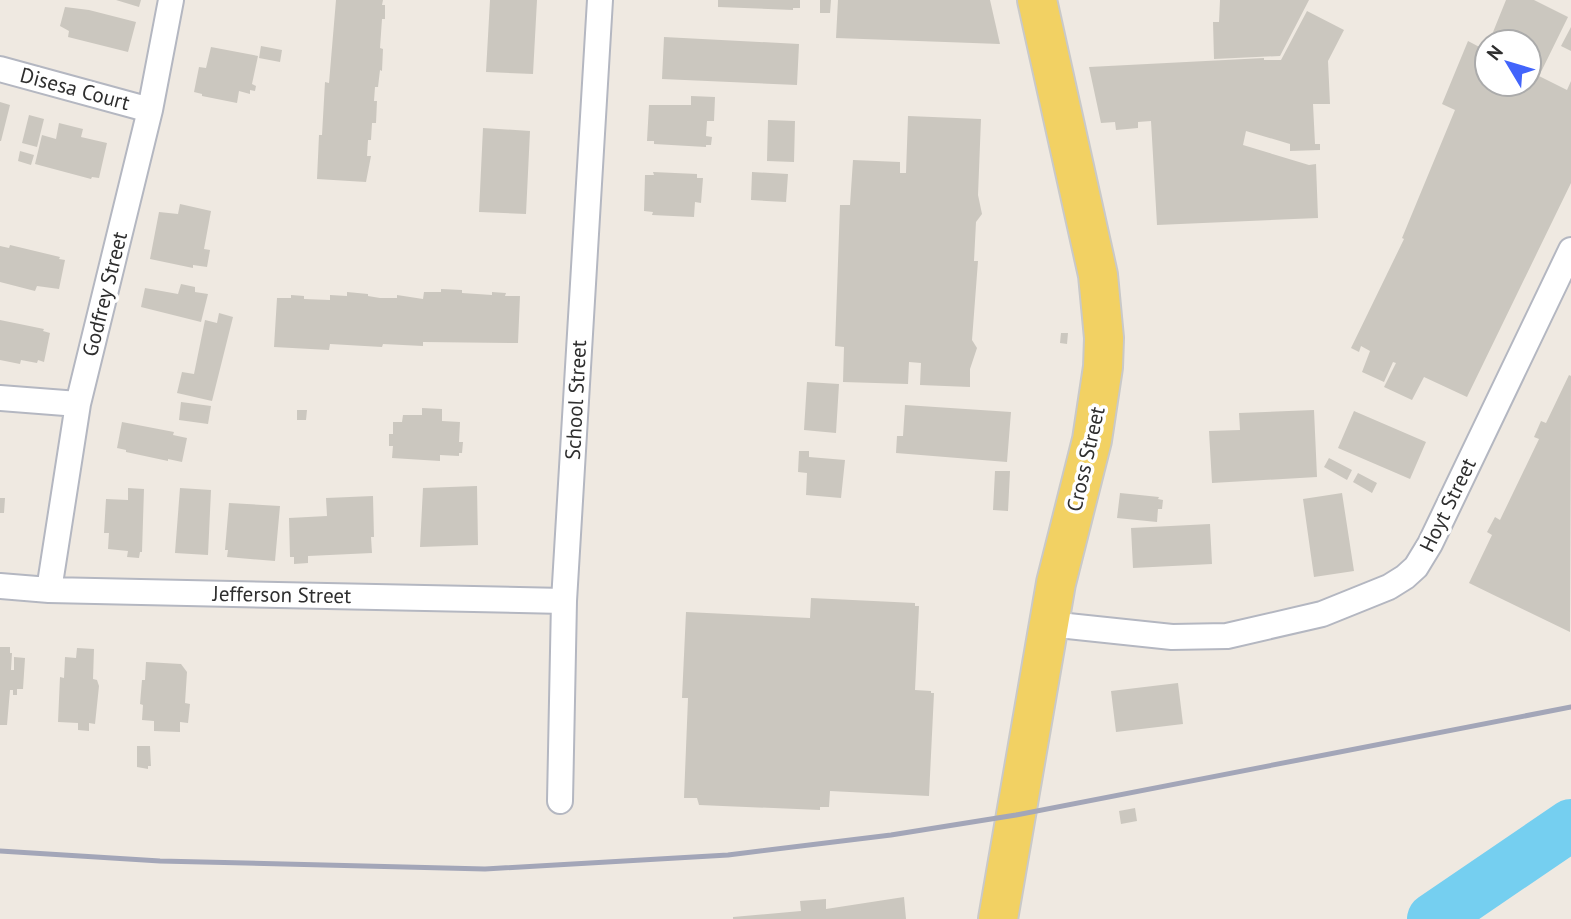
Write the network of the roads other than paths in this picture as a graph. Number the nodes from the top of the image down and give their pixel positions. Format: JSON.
{"nodes":[{"id":1,"x":171,"y":0,"type":"edge"},
{"id":2,"x":600,"y":0,"type":"edge"},
{"id":3,"x":1037,"y":0,"type":"edge"},
{"id":4,"x":0,"y":69,"type":"edge"},
{"id":5,"x":150,"y":110,"type":"junction"},
{"id":6,"x":1571,"y":250,"type":"edge"},
{"id":7,"x":0,"y":398,"type":"edge"},
{"id":8,"x":78,"y":404,"type":"junction"},
{"id":9,"x":0,"y":586,"type":"edge"},
{"id":10,"x":50,"y":590,"type":"junction"},
{"id":11,"x":564,"y":601,"type":"junction"},
{"id":12,"x":1049,"y":624,"type":"junction"},
{"id":13,"x":560,"y":801,"type":"dead end"},
{"id":14,"x":998,"y":919,"type":"edge"}],
"edges":[{"from":1,"to":5,"type":"street","name":"Godfrey Street"},
{"from":2,"to":11,"type":"street","name":"School Street"},
{"from":3,"to":12,"type":"main road","name":"Cross Street"},
{"from":4,"to":5,"type":"street","name":"Disesa Court"},
{"from":5,"to":8,"type":"street","name":"Godfrey Street"},
{"from":6,"to":12,"type":"street","name":"Hoyt Street"},
{"from":7,"to":8,"type":"street"},
{"from":8,"to":10,"type":"street","name":"Godfrey Street"},
{"from":9,"to":10,"type":"street","name":"Jefferson Street"},
{"from":10,"to":11,"type":"street","name":"Jefferson Street"},
{"from":11,"to":13,"type":"street","name":"School Street"},
{"from":12,"to":14,"type":"main road","name":"Cross Street"}]}
